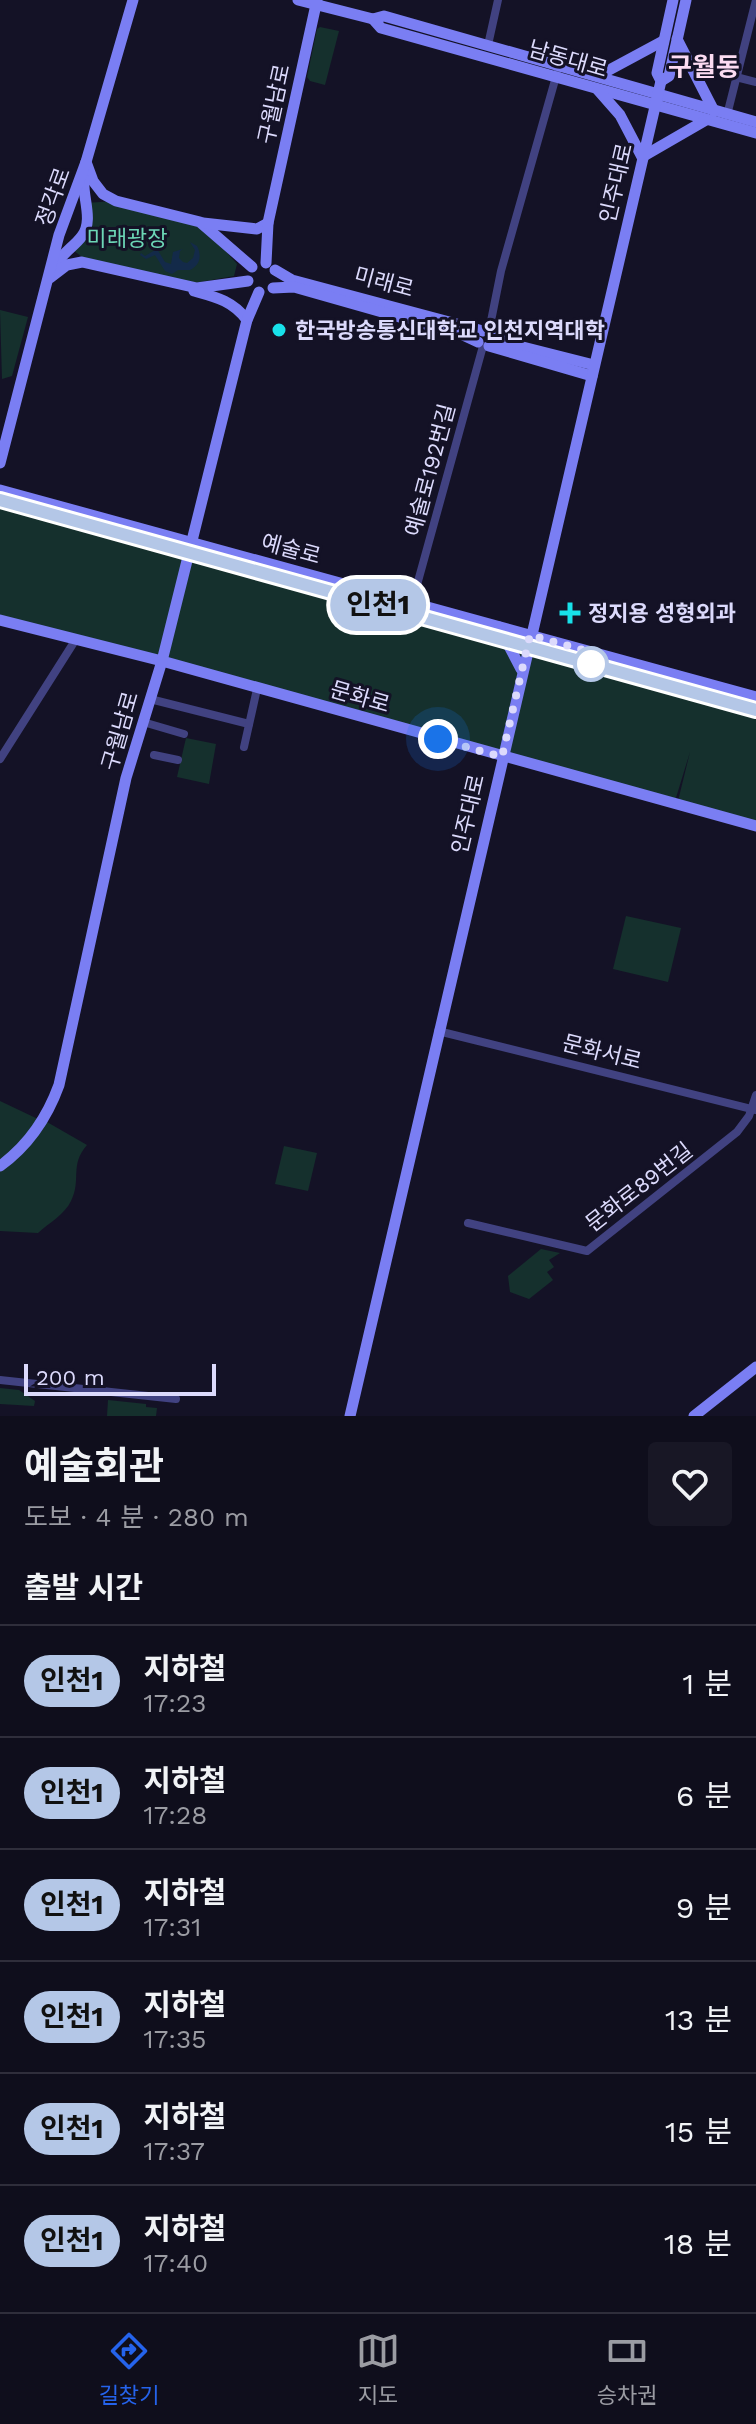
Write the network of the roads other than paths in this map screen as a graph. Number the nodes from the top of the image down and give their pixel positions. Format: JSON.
{"nodes":[{"id":1,"x":133,"y":0,"type":"edge"},
{"id":2,"x":298,"y":0,"type":"edge"},
{"id":3,"x":498,"y":0,"type":"edge"},
{"id":4,"x":673,"y":0,"type":"edge"},
{"id":5,"x":686,"y":0,"type":"edge"},
{"id":6,"x":756,"y":0,"type":"edge"},
{"id":7,"x":316,"y":2,"type":"edge"},
{"id":8,"x":373,"y":19,"type":"junction"},
{"id":9,"x":752,"y":33,"type":"edge"},
{"id":10,"x":677,"y":39,"type":"junction"},
{"id":11,"x":663,"y":41,"type":"junction"},
{"id":12,"x":488,"y":45,"type":"junction"},
{"id":13,"x":557,"y":70,"type":"junction"},
{"id":14,"x":736,"y":77,"type":"junction"},
{"id":15,"x":661,"y":81,"type":"junction"},
{"id":16,"x":596,"y":82,"type":"junction"},
{"id":17,"x":756,"y":82,"type":"edge"},
{"id":18,"x":656,"y":100,"type":"junction"},
{"id":19,"x":727,"y":115,"type":"junction"},
{"id":20,"x":710,"y":116,"type":"junction"},
{"id":21,"x":756,"y":122,"type":"edge"},
{"id":22,"x":756,"y":133,"type":"edge"},
{"id":23,"x":642,"y":157,"type":"junction"},
{"id":24,"x":86,"y":162,"type":"junction"},
{"id":25,"x":116,"y":201,"type":"junction"},
{"id":26,"x":85,"y":203,"type":"junction"},
{"id":27,"x":68,"y":208,"type":"junction"},
{"id":28,"x":200,"y":222,"type":"junction"},
{"id":29,"x":268,"y":223,"type":"junction"},
{"id":30,"x":59,"y":235,"type":"junction"},
{"id":31,"x":69,"y":247,"type":"junction"},
{"id":32,"x":233,"y":249,"type":"junction"},
{"id":33,"x":90,"y":263,"type":"junction"},
{"id":34,"x":252,"y":267,"type":"junction"},
{"id":35,"x":271,"y":267,"type":"junction"},
{"id":36,"x":50,"y":278,"type":"junction"},
{"id":37,"x":248,"y":281,"type":"junction"},
{"id":38,"x":183,"y":285,"type":"junction"},
{"id":39,"x":220,"y":285,"type":"junction"},
{"id":40,"x":273,"y":288,"type":"junction"},
{"id":41,"x":259,"y":292,"type":"junction"},
{"id":42,"x":247,"y":320,"type":"junction"},
{"id":43,"x":486,"y":339,"type":"junction"},
{"id":44,"x":593,"y":371,"type":"junction"},
{"id":45,"x":0,"y":463,"type":"edge"},
{"id":46,"x":0,"y":490,"type":"edge"},
{"id":47,"x":193,"y":542,"type":"junction"},
{"id":48,"x":412,"y":603,"type":"junction"},
{"id":49,"x":0,"y":620,"type":"edge"},
{"id":50,"x":499,"y":627,"type":"junction"},
{"id":51,"x":530,"y":635,"type":"junction"},
{"id":52,"x":76,"y":639,"type":"junction"},
{"id":53,"x":162,"y":661,"type":"junction"},
{"id":54,"x":522,"y":671,"type":"junction"},
{"id":55,"x":257,"y":689,"type":"junction"},
{"id":56,"x":756,"y":697,"type":"edge"},
{"id":57,"x":150,"y":699,"type":"junction"},
{"id":58,"x":143,"y":722,"type":"junction"},
{"id":59,"x":249,"y":724,"type":"junction"},
{"id":60,"x":184,"y":734,"type":"dead end"},
{"id":61,"x":244,"y":747,"type":"dead end"},
{"id":62,"x":154,"y":755,"type":"dead end"},
{"id":63,"x":502,"y":757,"type":"junction"},
{"id":64,"x":0,"y":759,"type":"edge"},
{"id":65,"x":178,"y":760,"type":"dead end"},
{"id":66,"x":756,"y":826,"type":"edge"},
{"id":67,"x":438,"y":1031,"type":"junction"},
{"id":68,"x":756,"y":1095,"type":"edge"},
{"id":69,"x":754,"y":1110,"type":"edge"},
{"id":70,"x":0,"y":1166,"type":"edge"},
{"id":71,"x":468,"y":1223,"type":"dead end"},
{"id":72,"x":756,"y":1367,"type":"edge"},
{"id":73,"x":0,"y":1380,"type":"edge"},
{"id":74,"x":176,"y":1399,"type":"dead end"},
{"id":75,"x":350,"y":1416,"type":"edge"},
{"id":76,"x":694,"y":1416,"type":"edge"}],
"edges":[{"from":1,"to":24,"type":"main road"},
{"from":2,"to":7,"type":"main road","name":"남동대로"},
{"from":3,"to":12,"type":"street"},
{"from":4,"to":11,"type":"main road","name":"인주대로"},
{"from":5,"to":10,"type":"main road","name":"인주대로"},
{"from":6,"to":9,"type":"street"},
{"from":7,"to":8,"type":"main road","name":"남동대로"},
{"from":7,"to":29,"type":"main road","name":"구월남로"},
{"from":8,"to":12,"type":"main road","name":"남동대로"},
{"from":8,"to":13,"type":"main road","name":"남동대로"},
{"from":9,"to":14,"type":"street"},
{"from":10,"to":15,"type":"main road","name":"인주대로"},
{"from":10,"to":20,"type":"main road"},
{"from":11,"to":15,"type":"main road","name":"인주대로"},
{"from":11,"to":16,"type":"main road"},
{"from":12,"to":13,"type":"main road","name":"남동대로"},
{"from":13,"to":16,"type":"main road","name":"남동대로"},
{"from":13,"to":43,"type":"street","name":"예술로192번길"},
{"from":14,"to":17,"type":"street"},
{"from":14,"to":19,"type":"street"},
{"from":15,"to":18,"type":"main road","name":"인주대로"},
{"from":16,"to":18,"type":"main road","name":"남동대로"},
{"from":16,"to":23,"type":"main road"},
{"from":18,"to":20,"type":"main road","name":"남동대로"},
{"from":18,"to":23,"type":"main road","name":"인주대로"},
{"from":19,"to":20,"type":"main road","name":"남동대로"},
{"from":19,"to":21,"type":"main road","name":"남동대로"},
{"from":20,"to":22,"type":"main road","name":"남동대로"},
{"from":20,"to":23,"type":"main road"},
{"from":23,"to":44,"type":"main road","name":"인주대로"},
{"from":24,"to":25,"type":"main road"},
{"from":24,"to":26,"type":"main road","name":"정각로"},
{"from":24,"to":27,"type":"main road","name":"정각로"},
{"from":25,"to":26,"type":"main road"},
{"from":25,"to":28,"type":"main road"},
{"from":26,"to":27,"type":"main road"},
{"from":26,"to":31,"type":"main road","name":"정각로"},
{"from":27,"to":30,"type":"main road","name":"정각로"},
{"from":28,"to":29,"type":"main road"},
{"from":28,"to":32,"type":"main road"},
{"from":29,"to":35,"type":"main road","name":"구월남로"},
{"from":30,"to":31,"type":"main road"},
{"from":30,"to":36,"type":"main road","name":"정각로"},
{"from":31,"to":33,"type":"main road"},
{"from":31,"to":36,"type":"main road","name":"정각로"},
{"from":32,"to":34,"type":"main road"},
{"from":32,"to":39,"type":"main road"},
{"from":33,"to":36,"type":"main road"},
{"from":33,"to":38,"type":"main road"},
{"from":34,"to":35,"type":"main road"},
{"from":34,"to":37,"type":"main road"},
{"from":35,"to":40,"type":"main road"},
{"from":35,"to":43,"type":"main road","name":"미래로"},
{"from":36,"to":45,"type":"main road","name":"정각로"},
{"from":37,"to":39,"type":"main road"},
{"from":37,"to":41,"type":"main road"},
{"from":38,"to":39,"type":"main road"},
{"from":38,"to":42,"type":"main road"},
{"from":40,"to":41,"type":"main road"},
{"from":40,"to":43,"type":"main road","name":"미래로"},
{"from":41,"to":42,"type":"main road","name":"구월남로"},
{"from":42,"to":47,"type":"main road","name":"구월남로"},
{"from":43,"to":44,"type":"main road","name":"미래로"},
{"from":43,"to":48,"type":"street","name":"예술로192번길"},
{"from":44,"to":51,"type":"main road","name":"인주대로"},
{"from":46,"to":47,"type":"main road","name":"예술로"},
{"from":47,"to":48,"type":"main road","name":"예술로"},
{"from":47,"to":53,"type":"main road","name":"구월남로"},
{"from":48,"to":50,"type":"main road","name":"예술로"},
{"from":49,"to":52,"type":"main road","name":"문화로"},
{"from":50,"to":51,"type":"main road","name":"예술로"},
{"from":50,"to":54,"type":"main road"},
{"from":51,"to":54,"type":"main road","name":"인주대로"},
{"from":51,"to":56,"type":"main road","name":"예술로"},
{"from":52,"to":53,"type":"main road","name":"문화로"},
{"from":52,"to":64,"type":"street"},
{"from":53,"to":55,"type":"main road","name":"문화로"},
{"from":53,"to":57,"type":"main road","name":"구월남로"},
{"from":54,"to":63,"type":"main road","name":"인주대로"},
{"from":55,"to":59,"type":"street"},
{"from":55,"to":63,"type":"main road","name":"문화로"},
{"from":57,"to":58,"type":"main road","name":"구월남로"},
{"from":57,"to":59,"type":"street"},
{"from":58,"to":60,"type":"street"},
{"from":58,"to":70,"type":"main road","name":"구월남로"},
{"from":59,"to":61,"type":"street"},
{"from":62,"to":65,"type":"street"},
{"from":63,"to":66,"type":"main road","name":"문화로"},
{"from":63,"to":67,"type":"main road","name":"인주대로"},
{"from":67,"to":69,"type":"street","name":"문화서로"},
{"from":67,"to":75,"type":"main road","name":"인주대로"},
{"from":68,"to":69,"type":"street","name":"문화로89번길"},
{"from":69,"to":71,"type":"street","name":"문화로89번길"},
{"from":72,"to":76,"type":"main road"},
{"from":73,"to":74,"type":"street"}]}
